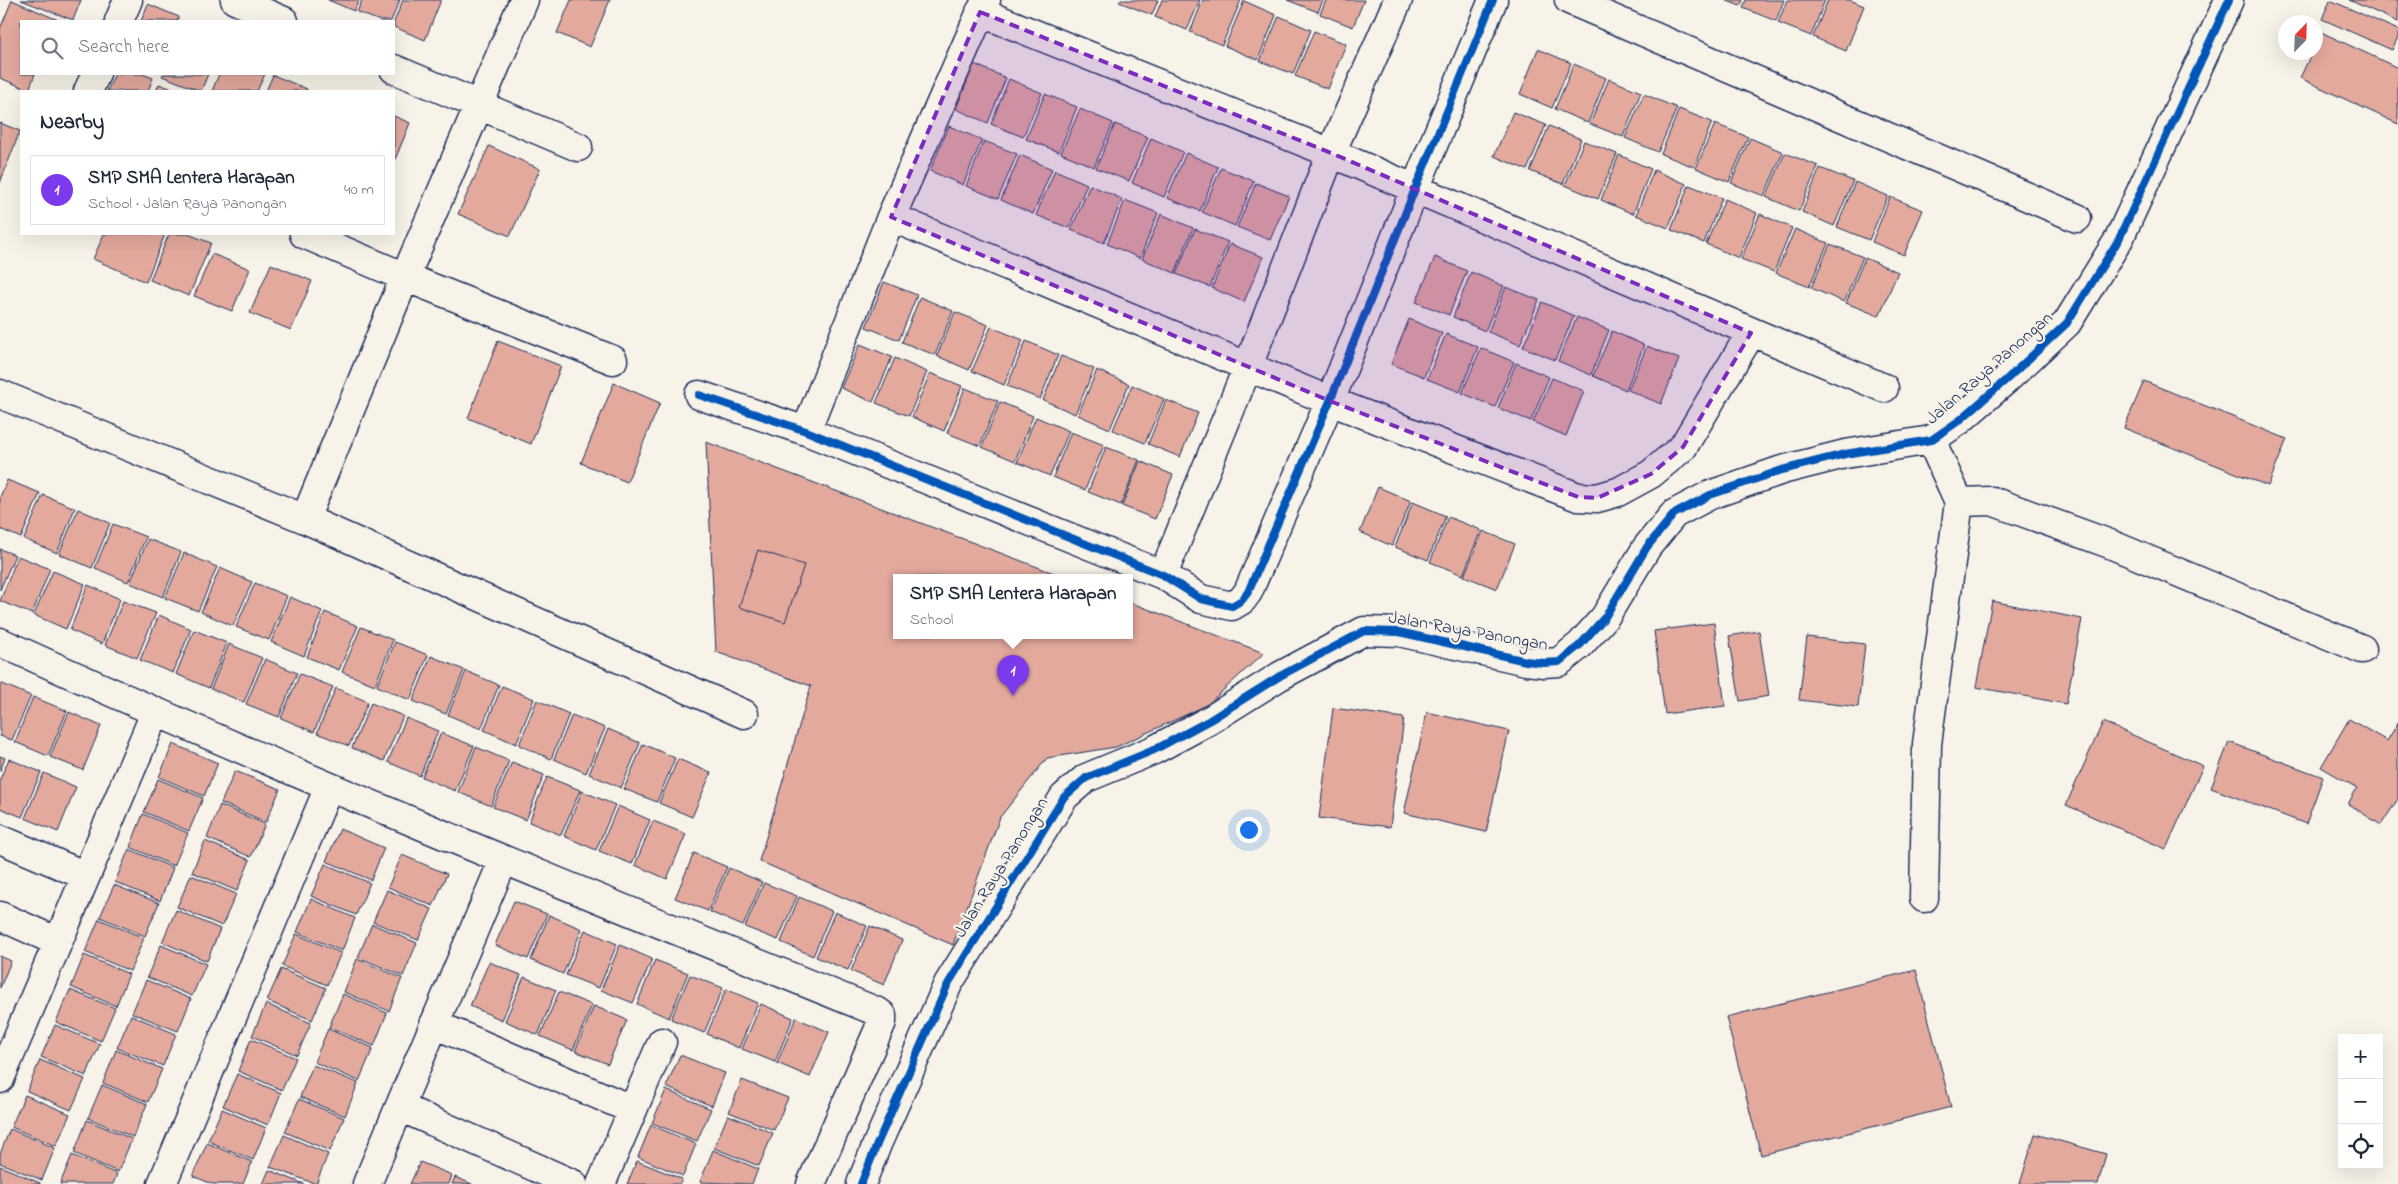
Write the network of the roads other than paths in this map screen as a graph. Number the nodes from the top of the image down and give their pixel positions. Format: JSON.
{"nodes":[{"id":1,"x":128,"y":0,"type":"edge"},
{"id":2,"x":235,"y":0,"type":"edge"},
{"id":3,"x":524,"y":0,"type":"edge"},
{"id":4,"x":1398,"y":0,"type":"edge"},
{"id":5,"x":1493,"y":0,"type":"edge"},
{"id":6,"x":1569,"y":0,"type":"edge"},
{"id":7,"x":2229,"y":0,"type":"edge"},
{"id":8,"x":983,"y":6,"type":"edge"},
{"id":9,"x":119,"y":20,"type":"edge"},
{"id":10,"x":282,"y":20,"type":"edge"},
{"id":11,"x":395,"y":69,"type":"edge"},
{"id":12,"x":96,"y":75,"type":"edge"},
{"id":13,"x":88,"y":90,"type":"edge"},
{"id":14,"x":479,"y":107,"type":"junction"},
{"id":15,"x":578,"y":147,"type":"dead end"},
{"id":16,"x":1331,"y":153,"type":"junction"},
{"id":17,"x":1415,"y":188,"type":"junction"},
{"id":18,"x":891,"y":216,"type":"junction"},
{"id":19,"x":2077,"y":218,"type":"dead end"},
{"id":20,"x":306,"y":235,"type":"edge"},
{"id":21,"x":405,"y":277,"type":"junction"},
{"id":22,"x":1751,"y":333,"type":"junction"},
{"id":23,"x":613,"y":360,"type":"dead end"},
{"id":24,"x":1248,"y":366,"type":"junction"},
{"id":25,"x":1884,"y":388,"type":"dead end"},
{"id":26,"x":0,"y":394,"type":"edge"},
{"id":27,"x":699,"y":395,"type":"dead end"},
{"id":28,"x":1330,"y":401,"type":"junction"},
{"id":29,"x":806,"y":430,"type":"junction"},
{"id":30,"x":1931,"y":440,"type":"junction"},
{"id":31,"x":1959,"y":502,"type":"junction"},
{"id":32,"x":305,"y":519,"type":"junction"},
{"id":33,"x":1163,"y":575,"type":"junction"},
{"id":34,"x":0,"y":642,"type":"edge"},
{"id":35,"x":2362,"y":649,"type":"dead end"},
{"id":36,"x":155,"y":713,"type":"junction"},
{"id":37,"x":744,"y":714,"type":"dead end"},
{"id":38,"x":329,"y":787,"type":"junction"},
{"id":39,"x":0,"y":839,"type":"edge"},
{"id":40,"x":504,"y":861,"type":"junction"},
{"id":41,"x":86,"y":876,"type":"junction"},
{"id":42,"x":1924,"y":898,"type":"dead end"},
{"id":43,"x":0,"y":916,"type":"edge"},
{"id":44,"x":58,"y":942,"type":"junction"},
{"id":45,"x":434,"y":1024,"type":"junction"},
{"id":46,"x":662,"y":1042,"type":"dead end"},
{"id":47,"x":0,"y":1079,"type":"edge"},
{"id":48,"x":400,"y":1107,"type":"junction"},
{"id":49,"x":633,"y":1110,"type":"junction"},
{"id":50,"x":162,"y":1184,"type":"edge"},
{"id":51,"x":367,"y":1184,"type":"edge"},
{"id":52,"x":572,"y":1184,"type":"edge"},
{"id":53,"x":601,"y":1184,"type":"edge"},
{"id":54,"x":810,"y":1184,"type":"edge"},
{"id":55,"x":862,"y":1184,"type":"edge"}],
"edges":[{"from":1,"to":9,"type":"street"},
{"from":2,"to":10,"type":"street"},
{"from":3,"to":14,"type":"street"},
{"from":4,"to":16,"type":"street"},
{"from":5,"to":17,"type":"street"},
{"from":6,"to":19,"type":"street"},
{"from":7,"to":30,"type":"street","name":"Jalan Raya Panongan"},
{"from":8,"to":16,"type":"street"},
{"from":8,"to":18,"type":"street"},
{"from":11,"to":14,"type":"street"},
{"from":12,"to":13,"type":"street"},
{"from":14,"to":15,"type":"street"},
{"from":14,"to":21,"type":"street"},
{"from":16,"to":17,"type":"street"},
{"from":16,"to":24,"type":"street"},
{"from":17,"to":22,"type":"street"},
{"from":17,"to":28,"type":"street"},
{"from":18,"to":24,"type":"street"},
{"from":18,"to":29,"type":"street"},
{"from":20,"to":21,"type":"street"},
{"from":21,"to":23,"type":"street"},
{"from":21,"to":32,"type":"street"},
{"from":22,"to":25,"type":"street"},
{"from":22,"to":28,"type":"street"},
{"from":24,"to":28,"type":"street"},
{"from":24,"to":33,"type":"street"},
{"from":26,"to":32,"type":"street"},
{"from":27,"to":29,"type":"street"},
{"from":28,"to":33,"type":"street"},
{"from":29,"to":33,"type":"street"},
{"from":30,"to":31,"type":"street"},
{"from":30,"to":55,"type":"street","name":"Jalan Raya Panongan"},
{"from":31,"to":35,"type":"street"},
{"from":31,"to":42,"type":"street"},
{"from":32,"to":37,"type":"street"},
{"from":34,"to":36,"type":"street"},
{"from":36,"to":38,"type":"street"},
{"from":36,"to":41,"type":"street"},
{"from":38,"to":40,"type":"street"},
{"from":38,"to":50,"type":"street"},
{"from":39,"to":41,"type":"street"},
{"from":40,"to":45,"type":"street"},
{"from":40,"to":54,"type":"street"},
{"from":41,"to":44,"type":"street"},
{"from":43,"to":44,"type":"street"},
{"from":44,"to":47,"type":"street"},
{"from":45,"to":48,"type":"street"},
{"from":45,"to":49,"type":"street"},
{"from":46,"to":49,"type":"street"},
{"from":48,"to":51,"type":"street"},
{"from":48,"to":52,"type":"street"},
{"from":49,"to":53,"type":"street"}]}
